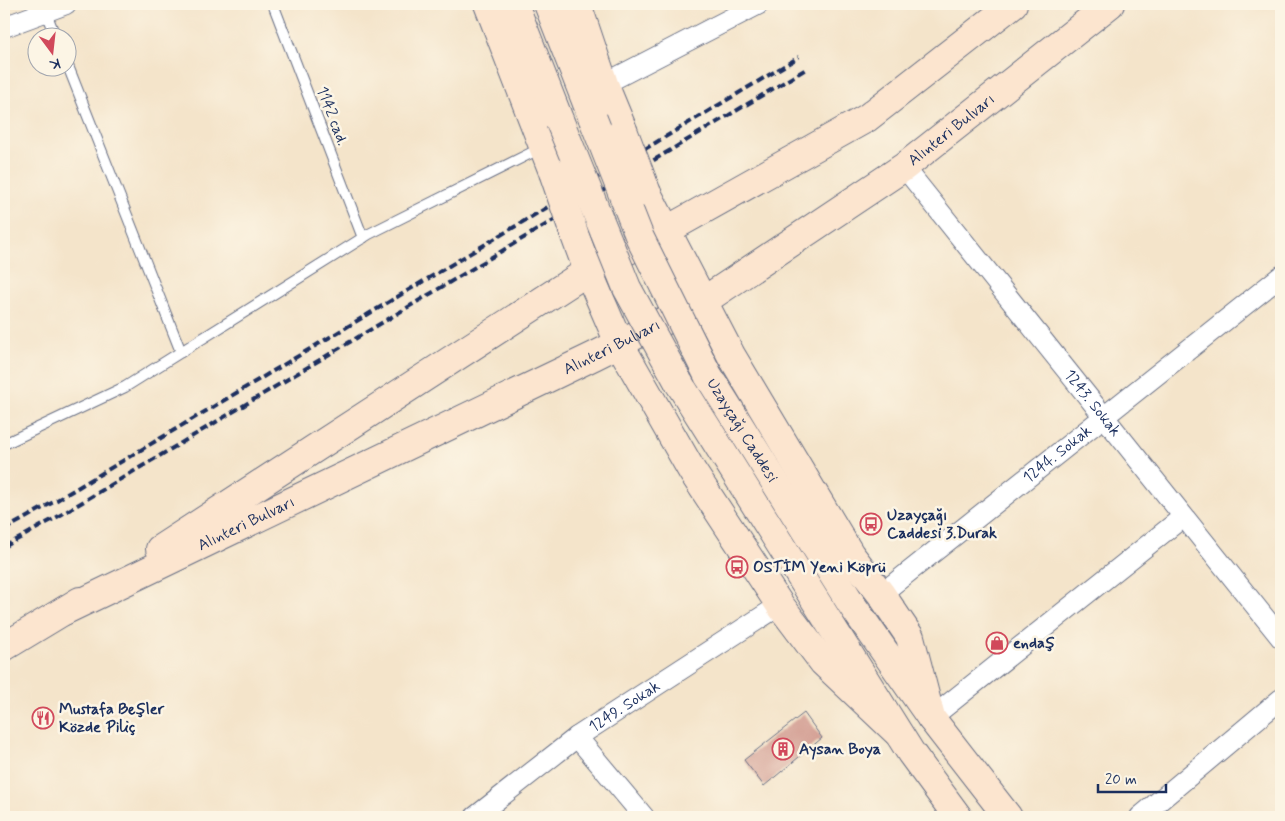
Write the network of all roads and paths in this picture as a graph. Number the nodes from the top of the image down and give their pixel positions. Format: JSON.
{"nodes":[{"id":1,"x":66,"y":4,"type":"edge"},
{"id":2,"x":273,"y":4,"type":"edge"},
{"id":3,"x":488,"y":4,"type":"edge"},
{"id":4,"x":514,"y":4,"type":"edge"},
{"id":5,"x":548,"y":4,"type":"edge"},
{"id":6,"x":577,"y":4,"type":"edge"},
{"id":7,"x":759,"y":4,"type":"edge"},
{"id":8,"x":1013,"y":4,"type":"edge"},
{"id":9,"x":1110,"y":4,"type":"edge"},
{"id":10,"x":44,"y":8,"type":"edge"},
{"id":11,"x":4,"y":26,"type":"edge"},
{"id":12,"x":52,"y":28,"type":"edge"},
{"id":13,"x":73,"y":78,"type":"edge"},
{"id":14,"x":604,"y":84,"type":"junction"},
{"id":15,"x":548,"y":159,"type":"junction"},
{"id":16,"x":904,"y":167,"type":"junction"},
{"id":17,"x":667,"y":230,"type":"junction"},
{"id":18,"x":363,"y":238,"type":"junction"},
{"id":19,"x":588,"y":271,"type":"junction"},
{"id":20,"x":1281,"y":276,"type":"edge"},
{"id":21,"x":702,"y":302,"type":"junction"},
{"id":22,"x":619,"y":343,"type":"junction"},
{"id":23,"x":181,"y":352,"type":"junction"},
{"id":24,"x":1104,"y":417,"type":"junction"},
{"id":25,"x":4,"y":444,"type":"edge"},
{"id":26,"x":1183,"y":517,"type":"junction"},
{"id":27,"x":881,"y":594,"type":"junction"},
{"id":28,"x":780,"y":605,"type":"junction"},
{"id":29,"x":64,"y":611,"type":"junction"},
{"id":30,"x":1281,"y":638,"type":"edge"},
{"id":31,"x":4,"y":647,"type":"edge"},
{"id":32,"x":1281,"y":699,"type":"edge"},
{"id":33,"x":931,"y":718,"type":"junction"},
{"id":34,"x":897,"y":732,"type":"junction"},
{"id":35,"x":578,"y":737,"type":"junction"},
{"id":36,"x":475,"y":817,"type":"edge"},
{"id":37,"x":644,"y":817,"type":"edge"},
{"id":38,"x":958,"y":817,"type":"edge"},
{"id":39,"x":1008,"y":817,"type":"edge"},
{"id":40,"x":1140,"y":817,"type":"edge"}],
"edges":[{"from":1,"to":10,"type":"street"},
{"from":2,"to":18,"type":"lane","name":"1142 cad."},
{"from":3,"to":15,"type":"main road"},
{"from":4,"to":34,"type":"main road","name":"Uzayçağı Caddesi","bridge":true},
{"from":5,"to":33,"type":"main road","name":"Uzayçağı Caddesi","bridge":true},
{"from":6,"to":14,"type":"main road"},
{"from":7,"to":14,"type":"street"},
{"from":8,"to":17,"type":"main road","name":"Alınteri Bulvarı"},
{"from":9,"to":16,"type":"main road","name":"Alınteri Bulvarı"},
{"from":10,"to":11,"type":"street"},
{"from":10,"to":12,"type":"lane"},
{"from":13,"to":23,"type":"lane"},
{"from":14,"to":17,"type":"main road","bridge":true},
{"from":15,"to":18,"type":"lane"},
{"from":15,"to":19,"type":"main road","bridge":true},
{"from":16,"to":21,"type":"main road","name":"Alınteri Bulvarı"},
{"from":16,"to":24,"type":"street","name":"1243. Sokak"},
{"from":17,"to":19,"type":"main road","name":"Alınteri Bulvarı"},
{"from":17,"to":21,"type":"main road"},
{"from":18,"to":23,"type":"lane"},
{"from":19,"to":22,"type":"main road"},
{"from":19,"to":29,"type":"main road","name":"Alınteri Bulvarı"},
{"from":20,"to":24,"type":"street","name":"1244. Sokak"},
{"from":21,"to":22,"type":"main road","name":"Alınteri Bulvarı"},
{"from":21,"to":27,"type":"main road"},
{"from":22,"to":28,"type":"main road"},
{"from":22,"to":29,"type":"main road","name":"Alınteri Bulvarı"},
{"from":23,"to":25,"type":"lane"},
{"from":24,"to":26,"type":"street","name":"1243. Sokak"},
{"from":24,"to":27,"type":"street","name":"1244. Sokak"},
{"from":26,"to":30,"type":"street","name":"1243. Sokak"},
{"from":26,"to":33,"type":"street"},
{"from":27,"to":33,"type":"main road"},
{"from":28,"to":34,"type":"main road"},
{"from":28,"to":35,"type":"street","name":"1249. Sokak"},
{"from":29,"to":31,"type":"main road","name":"Alınteri Bulvarı"},
{"from":32,"to":40,"type":"street"},
{"from":33,"to":39,"type":"main road","name":"Uzayçağı Caddesi"},
{"from":34,"to":38,"type":"main road","name":"Uzayçağı Caddesi"},
{"from":35,"to":36,"type":"street","name":"1249. Sokak"},
{"from":35,"to":37,"type":"street"}]}
